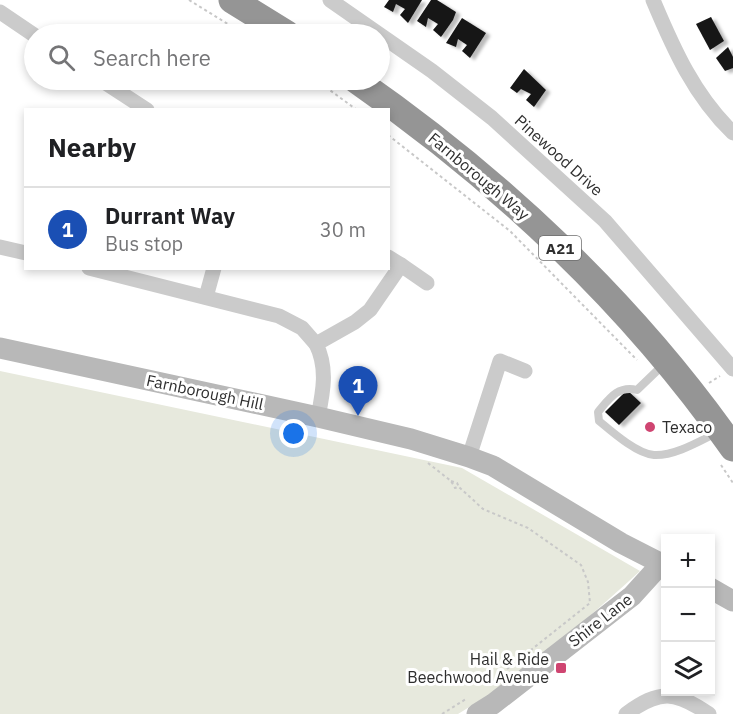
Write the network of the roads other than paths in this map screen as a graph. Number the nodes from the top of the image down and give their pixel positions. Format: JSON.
{"nodes":[{"id":1,"x":232,"y":0,"type":"edge"},
{"id":2,"x":330,"y":0,"type":"edge"},
{"id":3,"x":653,"y":0,"type":"edge"},
{"id":4,"x":0,"y":12,"type":"edge"},
{"id":5,"x":271,"y":24,"type":"edge"},
{"id":6,"x":364,"y":24,"type":"edge"},
{"id":7,"x":24,"y":28,"type":"edge"},
{"id":8,"x":390,"y":42,"type":"edge"},
{"id":9,"x":116,"y":90,"type":"edge"},
{"id":10,"x":370,"y":90,"type":"edge"},
{"id":11,"x":144,"y":108,"type":"edge"},
{"id":12,"x":733,"y":134,"type":"edge"},
{"id":13,"x":0,"y":247,"type":"edge"},
{"id":14,"x":24,"y":253,"type":"edge"},
{"id":15,"x":395,"y":261,"type":"edge"},
{"id":16,"x":97,"y":270,"type":"edge"},
{"id":17,"x":213,"y":270,"type":"edge"},
{"id":18,"x":427,"y":283,"type":"dead end"},
{"id":19,"x":206,"y":297,"type":"junction"},
{"id":20,"x":316,"y":344,"type":"junction"},
{"id":21,"x":0,"y":348,"type":"edge"},
{"id":22,"x":660,"y":369,"type":"junction"},
{"id":23,"x":733,"y":369,"type":"edge"},
{"id":24,"x":525,"y":371,"type":"dead end"},
{"id":25,"x":318,"y":417,"type":"junction"},
{"id":26,"x":719,"y":439,"type":"edge"},
{"id":27,"x":469,"y":457,"type":"junction"},
{"id":28,"x":661,"y":564,"type":"edge"},
{"id":29,"x":661,"y":567,"type":"edge"},
{"id":30,"x":715,"y":590,"type":"edge"},
{"id":31,"x":733,"y":601,"type":"edge"},
{"id":32,"x":484,"y":708,"type":"edge"},
{"id":33,"x":626,"y":714,"type":"edge"},
{"id":34,"x":709,"y":714,"type":"edge"}],
"edges":[{"from":1,"to":5,"type":"highway"},
{"from":2,"to":6,"type":"street","name":"Pinewood Drive"},
{"from":3,"to":12,"type":"street"},
{"from":4,"to":7,"type":"street"},
{"from":8,"to":23,"type":"street","name":"Pinewood Drive"},
{"from":9,"to":11,"type":"street"},
{"from":10,"to":22,"type":"highway","name":"Farnborough Way","number":"A21"},
{"from":13,"to":14,"type":"street"},
{"from":15,"to":18,"type":"street"},
{"from":15,"to":20,"type":"street"},
{"from":16,"to":19,"type":"street"},
{"from":17,"to":19,"type":"street"},
{"from":19,"to":20,"type":"street"},
{"from":20,"to":25,"type":"street"},
{"from":21,"to":25,"type":"main road","name":"Farnborough Hill"},
{"from":22,"to":26,"type":"highway","name":"Farnborough Way","number":"A21"},
{"from":22,"to":26,"type":"lane"},
{"from":24,"to":27,"type":"street"},
{"from":25,"to":27,"type":"main road","name":"Farnborough Hill"},
{"from":27,"to":28,"type":"main road","name":"Farnborough Hill"},
{"from":29,"to":32,"type":"main road","name":"Shire Lane"},
{"from":30,"to":31,"type":"main road"},
{"from":33,"to":34,"type":"street"}]}
